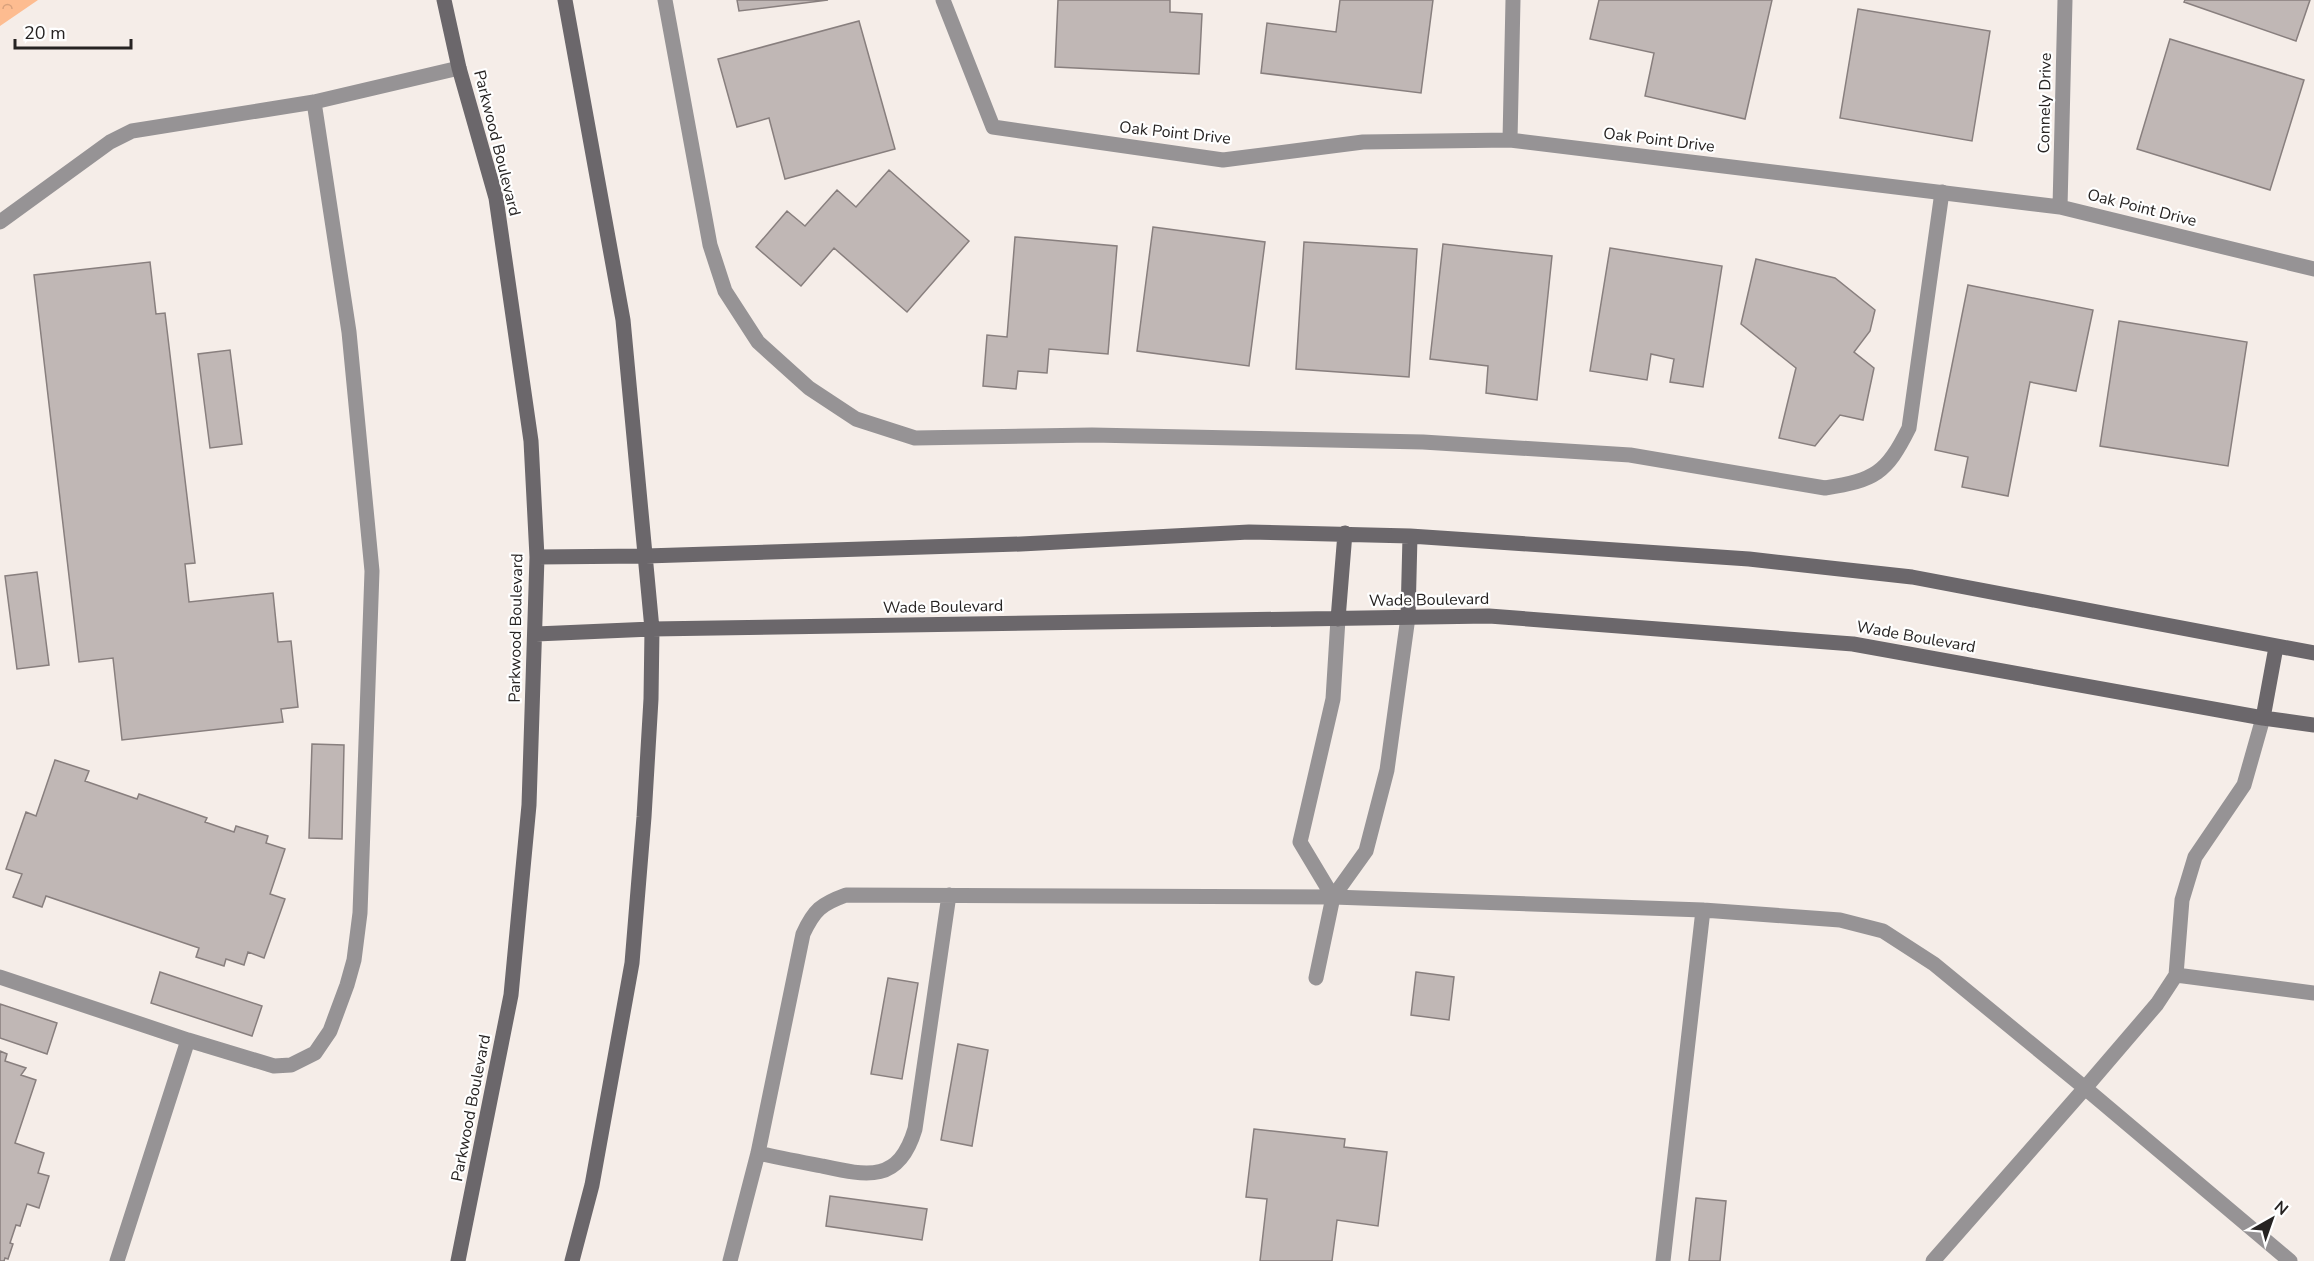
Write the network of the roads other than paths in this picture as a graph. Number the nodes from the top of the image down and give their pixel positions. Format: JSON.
{"nodes":[{"id":1,"x":444,"y":0,"type":"edge"},
{"id":2,"x":565,"y":0,"type":"edge"},
{"id":3,"x":665,"y":0,"type":"edge"},
{"id":4,"x":943,"y":0,"type":"edge"},
{"id":5,"x":1513,"y":0,"type":"edge"},
{"id":6,"x":2065,"y":0,"type":"edge"},
{"id":7,"x":459,"y":68,"type":"junction"},
{"id":8,"x":314,"y":102,"type":"junction"},
{"id":9,"x":1510,"y":140,"type":"junction"},
{"id":10,"x":1942,"y":192,"type":"junction"},
{"id":11,"x":2060,"y":207,"type":"junction"},
{"id":12,"x":0,"y":222,"type":"edge"},
{"id":13,"x":2314,"y":269,"type":"edge"},
{"id":14,"x":1345,"y":533,"type":"junction"},
{"id":15,"x":1410,"y":536,"type":"junction"},
{"id":16,"x":646,"y":556,"type":"junction"},
{"id":17,"x":537,"y":557,"type":"junction"},
{"id":18,"x":1407,"y":617,"type":"junction"},
{"id":19,"x":1338,"y":619,"type":"junction"},
{"id":20,"x":652,"y":629,"type":"junction"},
{"id":21,"x":536,"y":634,"type":"junction"},
{"id":22,"x":2276,"y":647,"type":"junction"},
{"id":23,"x":2314,"y":653,"type":"edge"},
{"id":24,"x":2263,"y":718,"type":"junction"},
{"id":25,"x":2314,"y":725,"type":"edge"},
{"id":26,"x":949,"y":895,"type":"junction"},
{"id":27,"x":1333,"y":897,"type":"junction"},
{"id":28,"x":1703,"y":910,"type":"junction"},
{"id":29,"x":2176,"y":975,"type":"junction"},
{"id":30,"x":0,"y":977,"type":"edge"},
{"id":31,"x":1316,"y":978,"type":"dead end"},
{"id":32,"x":2314,"y":993,"type":"edge"},
{"id":33,"x":188,"y":1040,"type":"junction"},
{"id":34,"x":2085,"y":1088,"type":"junction"},
{"id":35,"x":758,"y":1153,"type":"junction"},
{"id":36,"x":117,"y":1261,"type":"edge"},
{"id":37,"x":458,"y":1261,"type":"edge"},
{"id":38,"x":572,"y":1261,"type":"edge"},
{"id":39,"x":730,"y":1261,"type":"edge"},
{"id":40,"x":1663,"y":1261,"type":"edge"},
{"id":41,"x":1933,"y":1261,"type":"edge"},
{"id":42,"x":2290,"y":1261,"type":"edge"}],
"edges":[{"from":1,"to":7,"type":"street","name":"Parkwood Boulevard"},
{"from":2,"to":16,"type":"street"},
{"from":3,"to":10,"type":"street"},
{"from":4,"to":9,"type":"street","name":"Oak Point Drive"},
{"from":5,"to":9,"type":"street"},
{"from":6,"to":11,"type":"street","name":"Connely Drive"},
{"from":7,"to":8,"type":"street"},
{"from":7,"to":17,"type":"street","name":"Parkwood Boulevard"},
{"from":8,"to":12,"type":"street"},
{"from":8,"to":33,"type":"street"},
{"from":9,"to":10,"type":"street","name":"Oak Point Drive"},
{"from":10,"to":11,"type":"street","name":"Oak Point Drive"},
{"from":11,"to":13,"type":"street","name":"Oak Point Drive"},
{"from":14,"to":15,"type":"street"},
{"from":14,"to":16,"type":"street"},
{"from":14,"to":19,"type":"street"},
{"from":15,"to":18,"type":"street"},
{"from":15,"to":22,"type":"street"},
{"from":16,"to":17,"type":"street"},
{"from":16,"to":20,"type":"street"},
{"from":17,"to":21,"type":"street","name":"Parkwood Boulevard"},
{"from":18,"to":19,"type":"street","name":"Wade Boulevard"},
{"from":18,"to":24,"type":"street","name":"Wade Boulevard"},
{"from":18,"to":27,"type":"street"},
{"from":19,"to":20,"type":"street","name":"Wade Boulevard"},
{"from":19,"to":27,"type":"street"},
{"from":20,"to":21,"type":"street","name":"Wade Boulevard"},
{"from":20,"to":38,"type":"street"},
{"from":21,"to":37,"type":"street","name":"Parkwood Boulevard"},
{"from":22,"to":23,"type":"street"},
{"from":22,"to":24,"type":"street"},
{"from":24,"to":25,"type":"street","name":"Wade Boulevard"},
{"from":24,"to":29,"type":"street"},
{"from":26,"to":27,"type":"street"},
{"from":26,"to":35,"type":"street"},
{"from":26,"to":35,"type":"street"},
{"from":27,"to":28,"type":"street"},
{"from":27,"to":31,"type":"street"},
{"from":28,"to":34,"type":"street"},
{"from":28,"to":40,"type":"street"},
{"from":29,"to":32,"type":"street"},
{"from":29,"to":34,"type":"street"},
{"from":30,"to":33,"type":"street"},
{"from":33,"to":36,"type":"street"},
{"from":34,"to":41,"type":"street"},
{"from":34,"to":42,"type":"street"},
{"from":35,"to":39,"type":"street"}]}
